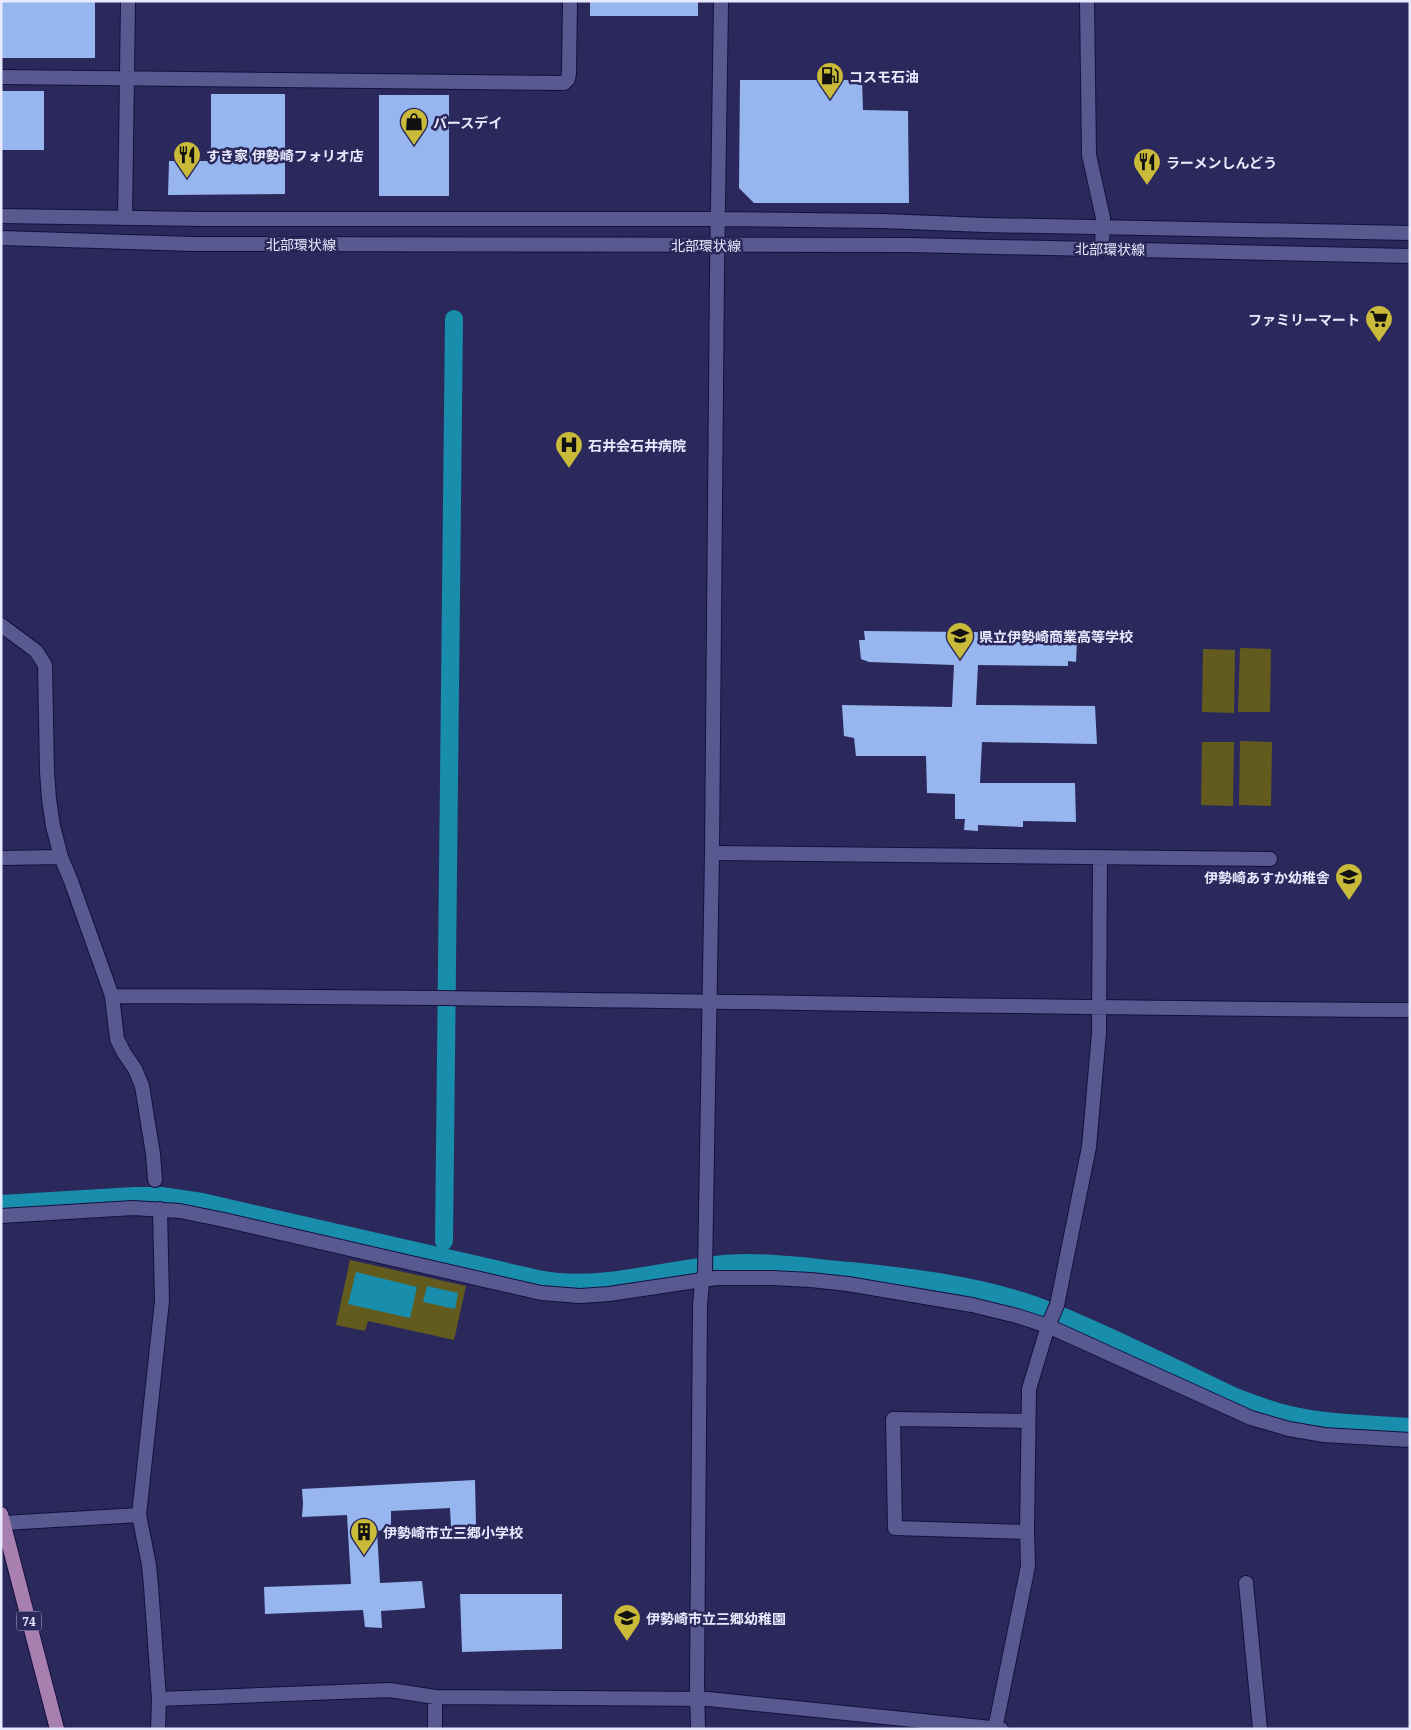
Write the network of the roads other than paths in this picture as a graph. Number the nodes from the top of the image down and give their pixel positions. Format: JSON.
{"nodes":[{"id":1,"x":128,"y":1,"type":"edge"},
{"id":2,"x":570,"y":1,"type":"edge"},
{"id":3,"x":721,"y":1,"type":"edge"},
{"id":4,"x":1087,"y":1,"type":"edge"},
{"id":5,"x":1,"y":77,"type":"edge"},
{"id":6,"x":127,"y":79,"type":"junction"},
{"id":7,"x":1,"y":216,"type":"edge"},
{"id":8,"x":125,"y":218,"type":"junction"},
{"id":9,"x":718,"y":220,"type":"junction"},
{"id":10,"x":1102,"y":227,"type":"junction"},
{"id":11,"x":1410,"y":232,"type":"edge"},
{"id":12,"x":1,"y":238,"type":"edge"},
{"id":13,"x":718,"y":245,"type":"junction"},
{"id":14,"x":1102,"y":248,"type":"junction"},
{"id":15,"x":1410,"y":256,"type":"edge"},
{"id":16,"x":2,"y":625,"type":"edge"},
{"id":17,"x":712,"y":852,"type":"junction"},
{"id":18,"x":1100,"y":857,"type":"junction"},
{"id":19,"x":1,"y":858,"type":"edge"},
{"id":20,"x":61,"y":858,"type":"junction"},
{"id":21,"x":1270,"y":859,"type":"dead end"},
{"id":22,"x":112,"y":996,"type":"junction"},
{"id":23,"x":710,"y":1003,"type":"junction"},
{"id":24,"x":1100,"y":1008,"type":"junction"},
{"id":25,"x":1410,"y":1010,"type":"edge"},
{"id":26,"x":156,"y":1180,"type":"dead end"},
{"id":27,"x":160,"y":1209,"type":"junction"},
{"id":28,"x":1,"y":1216,"type":"edge"},
{"id":29,"x":704,"y":1277,"type":"junction"},
{"id":30,"x":1048,"y":1326,"type":"junction"},
{"id":31,"x":1028,"y":1421,"type":"junction"},
{"id":32,"x":1410,"y":1440,"type":"edge"},
{"id":33,"x":139,"y":1515,"type":"junction"},
{"id":34,"x":2,"y":1519,"type":"edge"},
{"id":35,"x":1027,"y":1532,"type":"junction"},
{"id":36,"x":1246,"y":1583,"type":"dead end"},
{"id":37,"x":435,"y":1697,"type":"junction"},
{"id":38,"x":159,"y":1699,"type":"junction"},
{"id":39,"x":698,"y":1699,"type":"junction"},
{"id":40,"x":997,"y":1728,"type":"edge"},
{"id":41,"x":57,"y":1729,"type":"edge"},
{"id":42,"x":158,"y":1729,"type":"edge"},
{"id":43,"x":435,"y":1729,"type":"edge"},
{"id":44,"x":698,"y":1729,"type":"edge"},
{"id":45,"x":1260,"y":1729,"type":"edge"}],
"edges":[{"from":1,"to":6,"type":"street"},
{"from":2,"to":6,"type":"street"},
{"from":3,"to":9,"type":"street"},
{"from":4,"to":10,"type":"street"},
{"from":5,"to":6,"type":"street"},
{"from":6,"to":8,"type":"street"},
{"from":7,"to":8,"type":"street","name":"北部環状線"},
{"from":8,"to":9,"type":"street","name":"北部環状線"},
{"from":9,"to":10,"type":"street","name":"北部環状線"},
{"from":9,"to":13,"type":"street"},
{"from":10,"to":11,"type":"street","name":"北部環状線"},
{"from":10,"to":14,"type":"street"},
{"from":12,"to":13,"type":"street","name":"北部環状線"},
{"from":13,"to":14,"type":"street","name":"北部環状線"},
{"from":13,"to":17,"type":"street"},
{"from":14,"to":15,"type":"street","name":"北部環状線"},
{"from":16,"to":20,"type":"street"},
{"from":17,"to":18,"type":"street"},
{"from":17,"to":23,"type":"street"},
{"from":18,"to":21,"type":"street"},
{"from":18,"to":24,"type":"street"},
{"from":19,"to":20,"type":"street"},
{"from":20,"to":22,"type":"street"},
{"from":22,"to":23,"type":"street"},
{"from":22,"to":26,"type":"street"},
{"from":23,"to":24,"type":"street"},
{"from":23,"to":29,"type":"street"},
{"from":24,"to":25,"type":"street"},
{"from":24,"to":30,"type":"street"},
{"from":27,"to":28,"type":"street"},
{"from":27,"to":29,"type":"street"},
{"from":27,"to":33,"type":"street"},
{"from":29,"to":30,"type":"street"},
{"from":29,"to":39,"type":"street"},
{"from":30,"to":31,"type":"street"},
{"from":30,"to":32,"type":"street"},
{"from":31,"to":35,"type":"street"},
{"from":31,"to":35,"type":"street"},
{"from":33,"to":34,"type":"street"},
{"from":33,"to":38,"type":"street"},
{"from":34,"to":41,"type":"main road","number":"74"},
{"from":35,"to":40,"type":"street"},
{"from":36,"to":45,"type":"street"},
{"from":37,"to":38,"type":"street"},
{"from":37,"to":39,"type":"street"},
{"from":37,"to":43,"type":"street"},
{"from":38,"to":42,"type":"street"},
{"from":39,"to":40,"type":"street"},
{"from":39,"to":44,"type":"street"}]}
